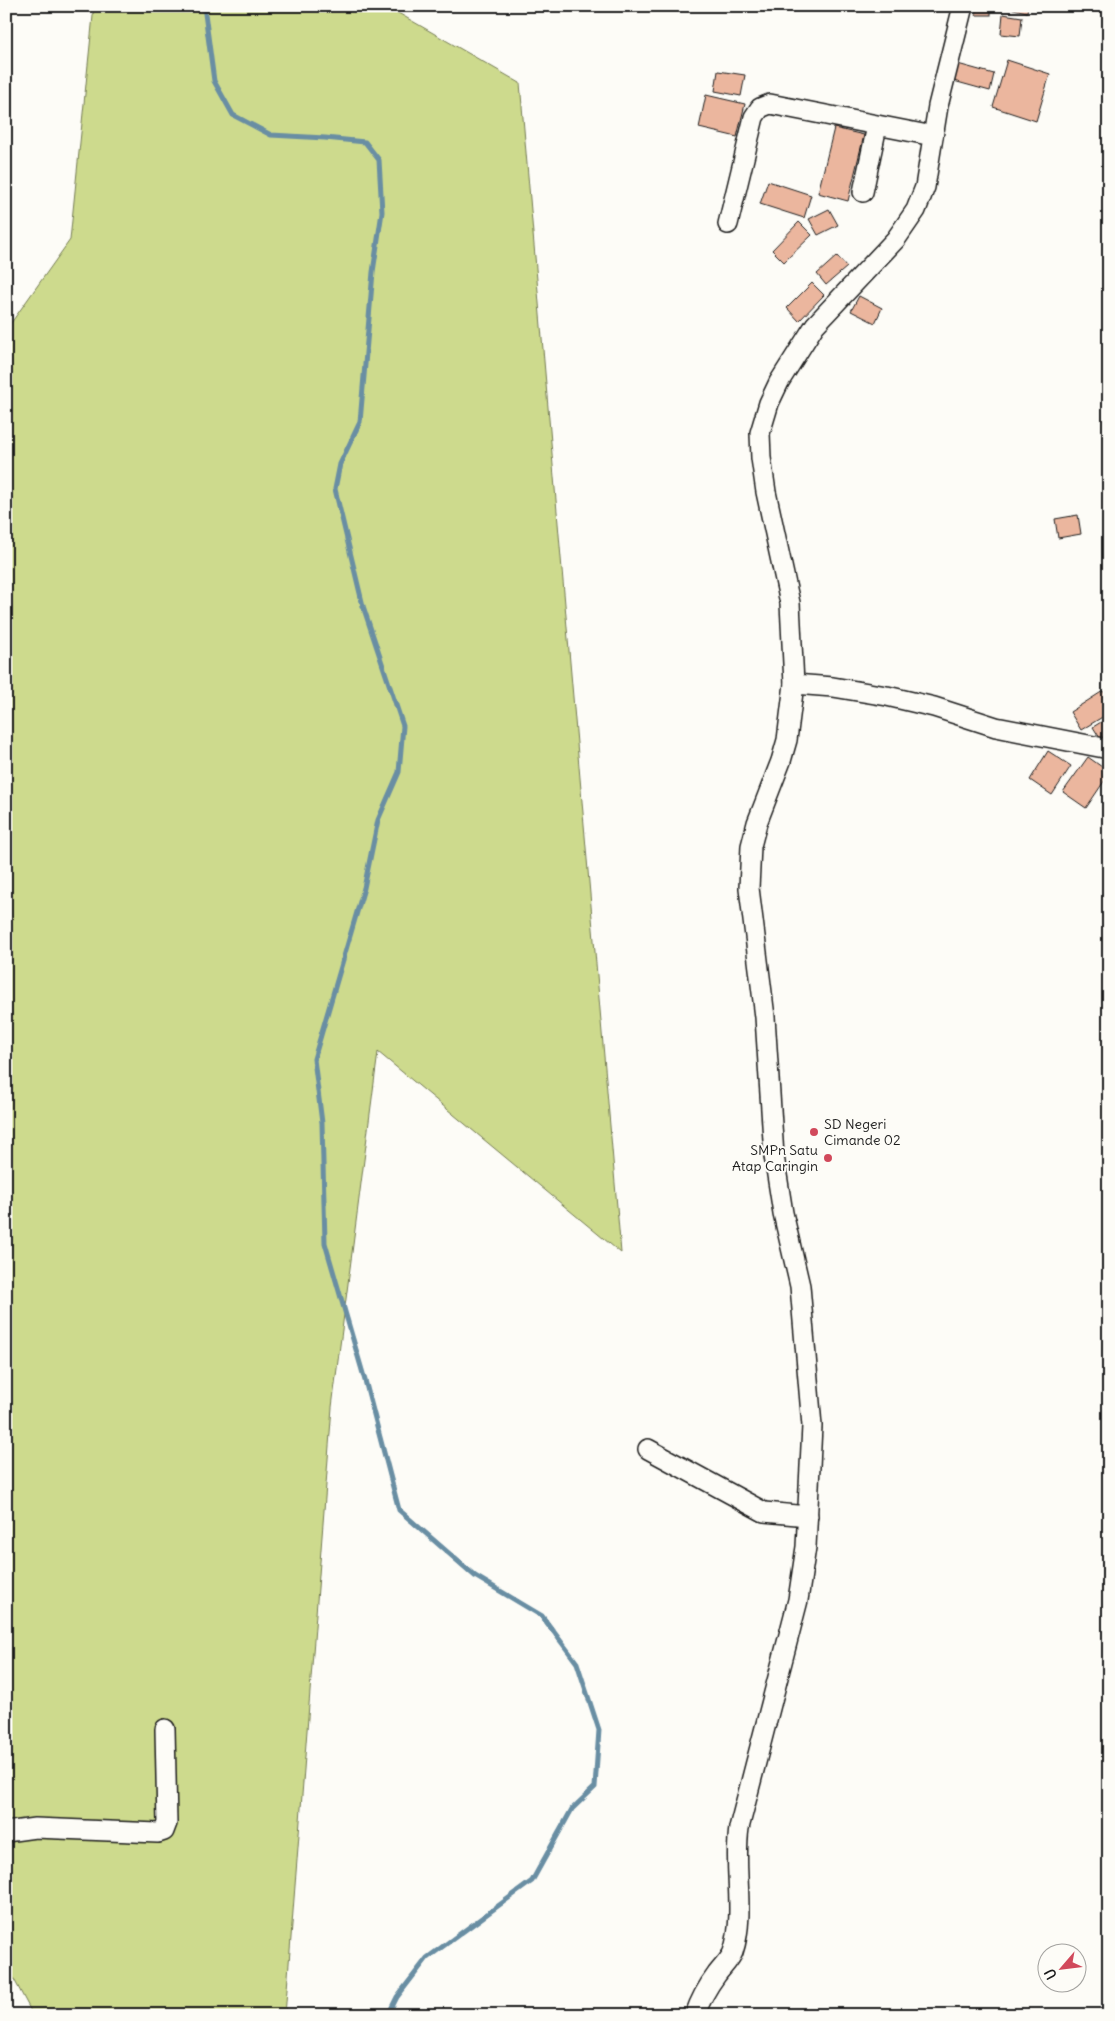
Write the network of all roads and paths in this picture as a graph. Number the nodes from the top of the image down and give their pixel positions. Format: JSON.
{"nodes":[{"id":1,"x":963,"y":6,"type":"edge"},
{"id":2,"x":877,"y":126,"type":"junction"},
{"id":3,"x":933,"y":136,"type":"junction"},
{"id":4,"x":864,"y":192,"type":"dead end"},
{"id":5,"x":728,"y":224,"type":"dead end"},
{"id":6,"x":794,"y":684,"type":"junction"},
{"id":7,"x":1109,"y":749,"type":"edge"},
{"id":8,"x":648,"y":1449,"type":"dead end"},
{"id":9,"x":808,"y":1516,"type":"junction"},
{"id":10,"x":165,"y":1729,"type":"dead end"},
{"id":11,"x":6,"y":1832,"type":"edge"},
{"id":12,"x":695,"y":2015,"type":"edge"}],
"edges":[{"from":1,"to":3,"type":"street"},
{"from":2,"to":3,"type":"street"},
{"from":2,"to":4,"type":"street"},
{"from":2,"to":5,"type":"street"},
{"from":3,"to":6,"type":"street"},
{"from":6,"to":7,"type":"street"},
{"from":6,"to":9,"type":"street"},
{"from":8,"to":9,"type":"street"},
{"from":9,"to":12,"type":"street"},
{"from":10,"to":11,"type":"street"}]}
